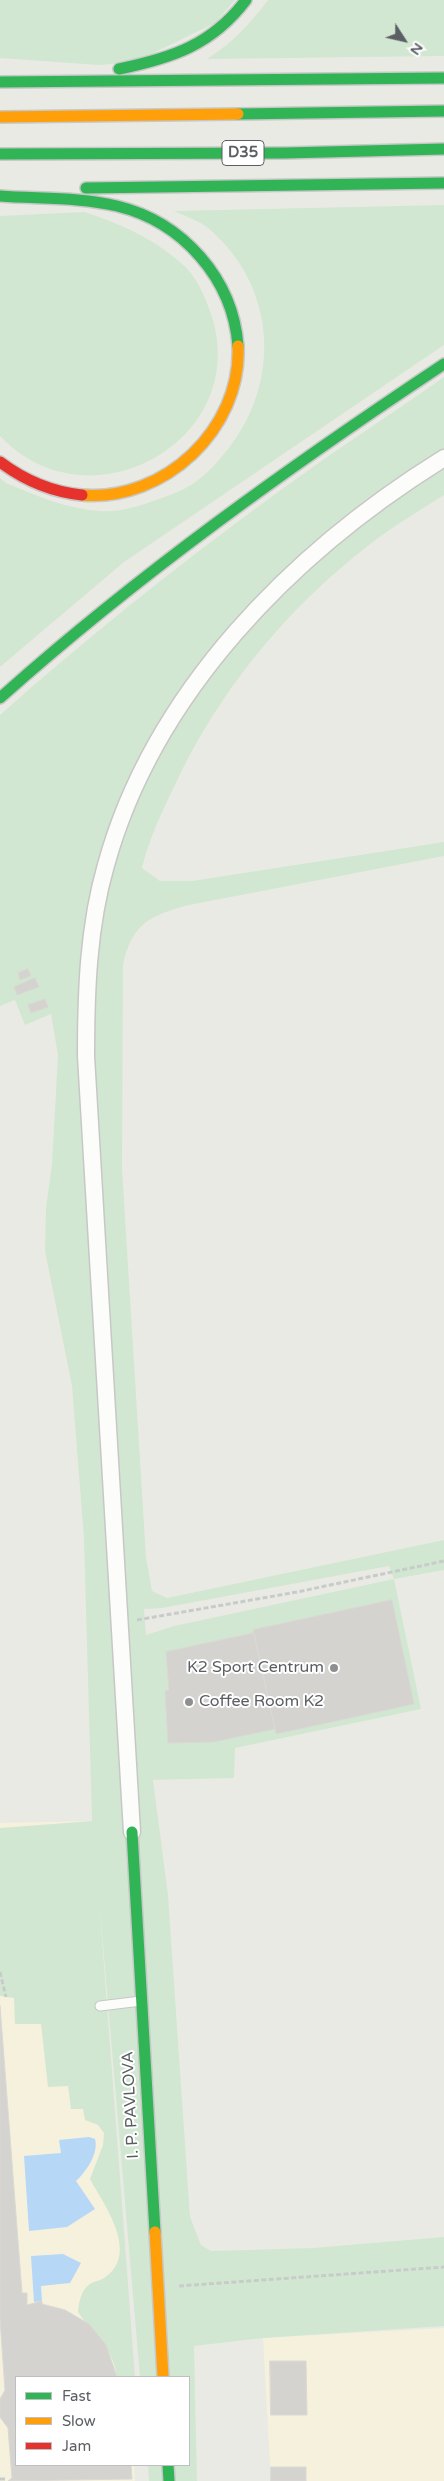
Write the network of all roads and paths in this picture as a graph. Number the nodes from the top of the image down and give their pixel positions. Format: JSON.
{"nodes":[{"id":1,"x":246,"y":0,"type":"edge"},
{"id":2,"x":444,"y":78,"type":"edge"},
{"id":3,"x":0,"y":82,"type":"edge"},
{"id":4,"x":48,"y":82,"type":"junction"},
{"id":5,"x":444,"y":111,"type":"edge"},
{"id":6,"x":0,"y":117,"type":"edge"},
{"id":7,"x":444,"y":149,"type":"edge"},
{"id":8,"x":0,"y":154,"type":"edge"},
{"id":9,"x":444,"y":183,"type":"edge"},
{"id":10,"x":0,"y":194,"type":"edge"},
{"id":11,"x":38,"y":194,"type":"junction"},
{"id":12,"x":444,"y":364,"type":"edge"},
{"id":13,"x":444,"y":458,"type":"edge"},
{"id":14,"x":0,"y":462,"type":"edge"},
{"id":15,"x":0,"y":698,"type":"edge"},
{"id":16,"x":444,"y":1561,"type":"edge"},
{"id":17,"x":119,"y":1623,"type":"junction"},
{"id":18,"x":132,"y":1832,"type":"joint"},
{"id":19,"x":0,"y":1972,"type":"edge"},
{"id":20,"x":6,"y":1997,"type":"dead end"},
{"id":21,"x":142,"y":2001,"type":"junction"},
{"id":22,"x":100,"y":2006,"type":"dead end"},
{"id":23,"x":444,"y":2267,"type":"edge"},
{"id":24,"x":158,"y":2288,"type":"junction"},
{"id":25,"x":163,"y":2376,"type":"edge"},
{"id":26,"x":168,"y":2466,"type":"edge"},
{"id":27,"x":169,"y":2481,"type":"edge"}],
"edges":[{"from":1,"to":4,"type":"main road"},
{"from":2,"to":4,"type":"main road"},
{"from":3,"to":4,"type":"main road"},
{"from":5,"to":6,"type":"main road"},
{"from":7,"to":8,"type":"main road","number":"D35"},
{"from":9,"to":11,"type":"main road"},
{"from":10,"to":11,"type":"main road"},
{"from":11,"to":14,"type":"main road"},
{"from":12,"to":15,"type":"main road"},
{"from":13,"to":17,"type":"street"},
{"from":16,"to":17,"type":"path"},
{"from":17,"to":18,"type":"street"},
{"from":18,"to":21,"type":"main road","name":"I. P. PAVLOVA"},
{"from":19,"to":20,"type":"path"},
{"from":21,"to":22,"type":"lane"},
{"from":21,"to":24,"type":"main road","name":"I. P. PAVLOVA"},
{"from":23,"to":24,"type":"path"},
{"from":24,"to":25,"type":"main road","name":"I. P. PAVLOVA"},
{"from":26,"to":27,"type":"main road"}]}
